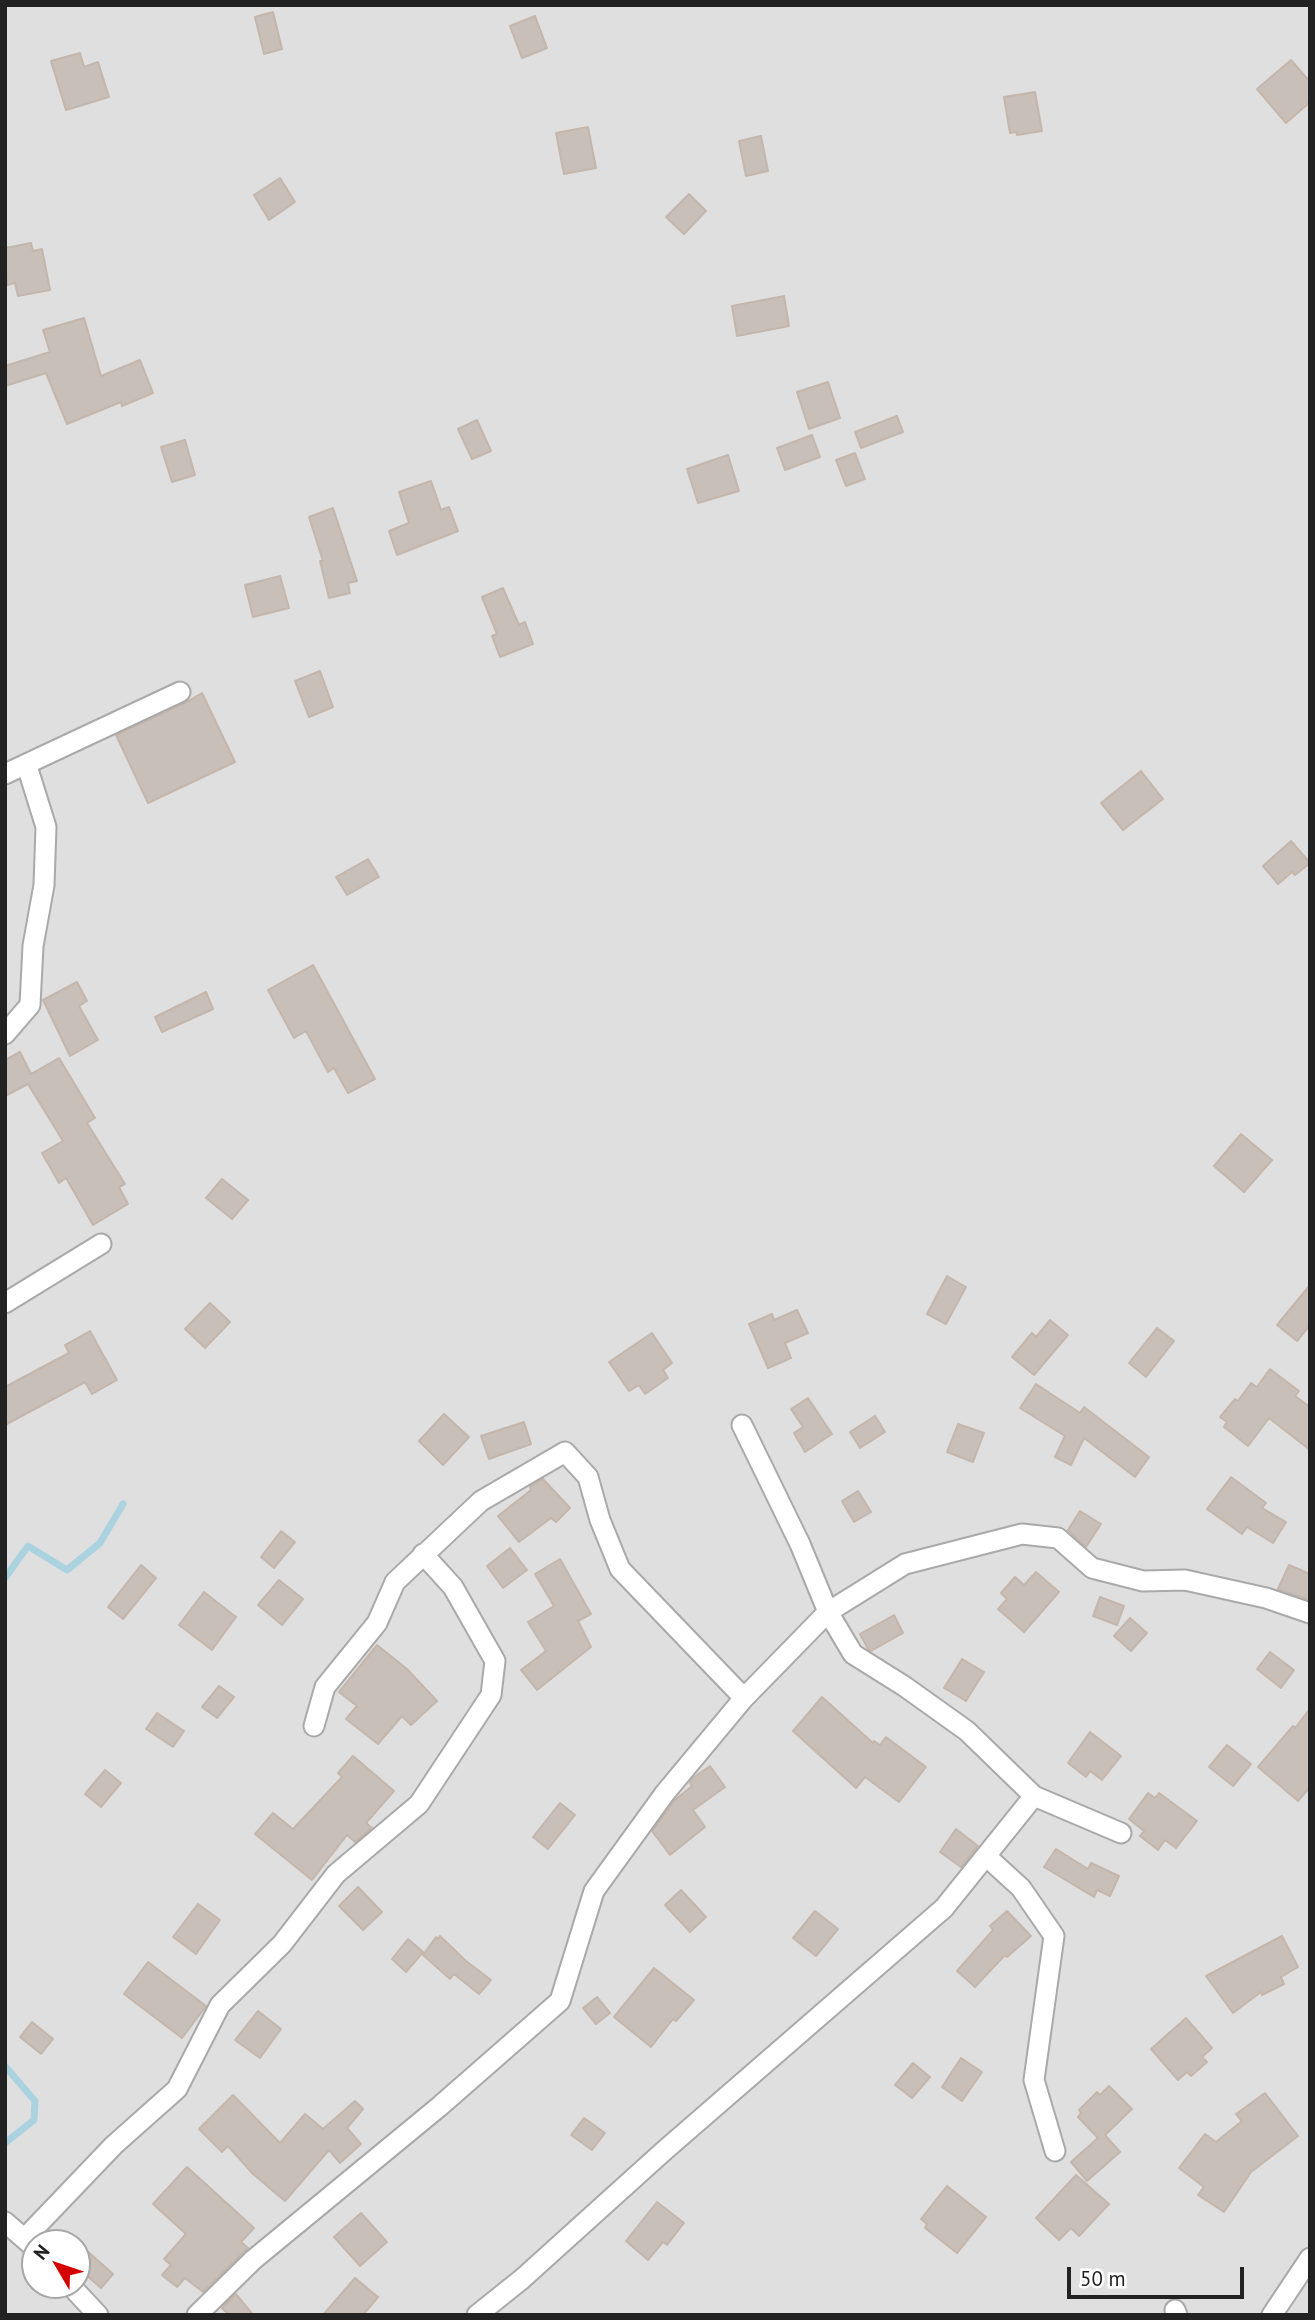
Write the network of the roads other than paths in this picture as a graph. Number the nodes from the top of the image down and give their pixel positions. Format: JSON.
{"nodes":[{"id":1,"x":180,"y":692,"type":"dead end"},
{"id":2,"x":27,"y":766,"type":"junction"},
{"id":3,"x":5,"y":774,"type":"edge"},
{"id":4,"x":5,"y":1034,"type":"edge"},
{"id":5,"x":101,"y":1244,"type":"dead end"},
{"id":6,"x":5,"y":1303,"type":"edge"},
{"id":7,"x":742,"y":1425,"type":"dead end"},
{"id":8,"x":423,"y":1554,"type":"junction"},
{"id":9,"x":828,"y":1612,"type":"junction"},
{"id":10,"x":1310,"y":1613,"type":"edge"},
{"id":11,"x":744,"y":1698,"type":"junction"},
{"id":12,"x":314,"y":1726,"type":"dead end"},
{"id":13,"x":1034,"y":1796,"type":"junction"},
{"id":14,"x":1121,"y":1833,"type":"dead end"},
{"id":15,"x":986,"y":1856,"type":"junction"},
{"id":16,"x":1055,"y":2151,"type":"dead end"},
{"id":17,"x":5,"y":2222,"type":"edge"},
{"id":18,"x":41,"y":2229,"type":"edge"},
{"id":19,"x":21,"y":2235,"type":"edge"},
{"id":20,"x":1310,"y":2258,"type":"edge"},
{"id":21,"x":83,"y":2299,"type":"edge"},
{"id":22,"x":98,"y":2315,"type":"edge"},
{"id":23,"x":197,"y":2315,"type":"edge"},
{"id":24,"x":477,"y":2315,"type":"edge"},
{"id":25,"x":1272,"y":2315,"type":"edge"}],
"edges":[{"from":1,"to":2,"type":"street"},
{"from":2,"to":3,"type":"street"},
{"from":2,"to":4,"type":"street"},
{"from":5,"to":6,"type":"street"},
{"from":7,"to":9,"type":"street"},
{"from":8,"to":11,"type":"street"},
{"from":8,"to":12,"type":"street"},
{"from":8,"to":18,"type":"street"},
{"from":9,"to":10,"type":"street"},
{"from":9,"to":11,"type":"street"},
{"from":9,"to":13,"type":"street"},
{"from":11,"to":23,"type":"street"},
{"from":13,"to":14,"type":"street"},
{"from":13,"to":15,"type":"street"},
{"from":15,"to":16,"type":"street"},
{"from":15,"to":24,"type":"street"},
{"from":17,"to":19,"type":"street"},
{"from":20,"to":25,"type":"street"},
{"from":21,"to":22,"type":"street"}]}
